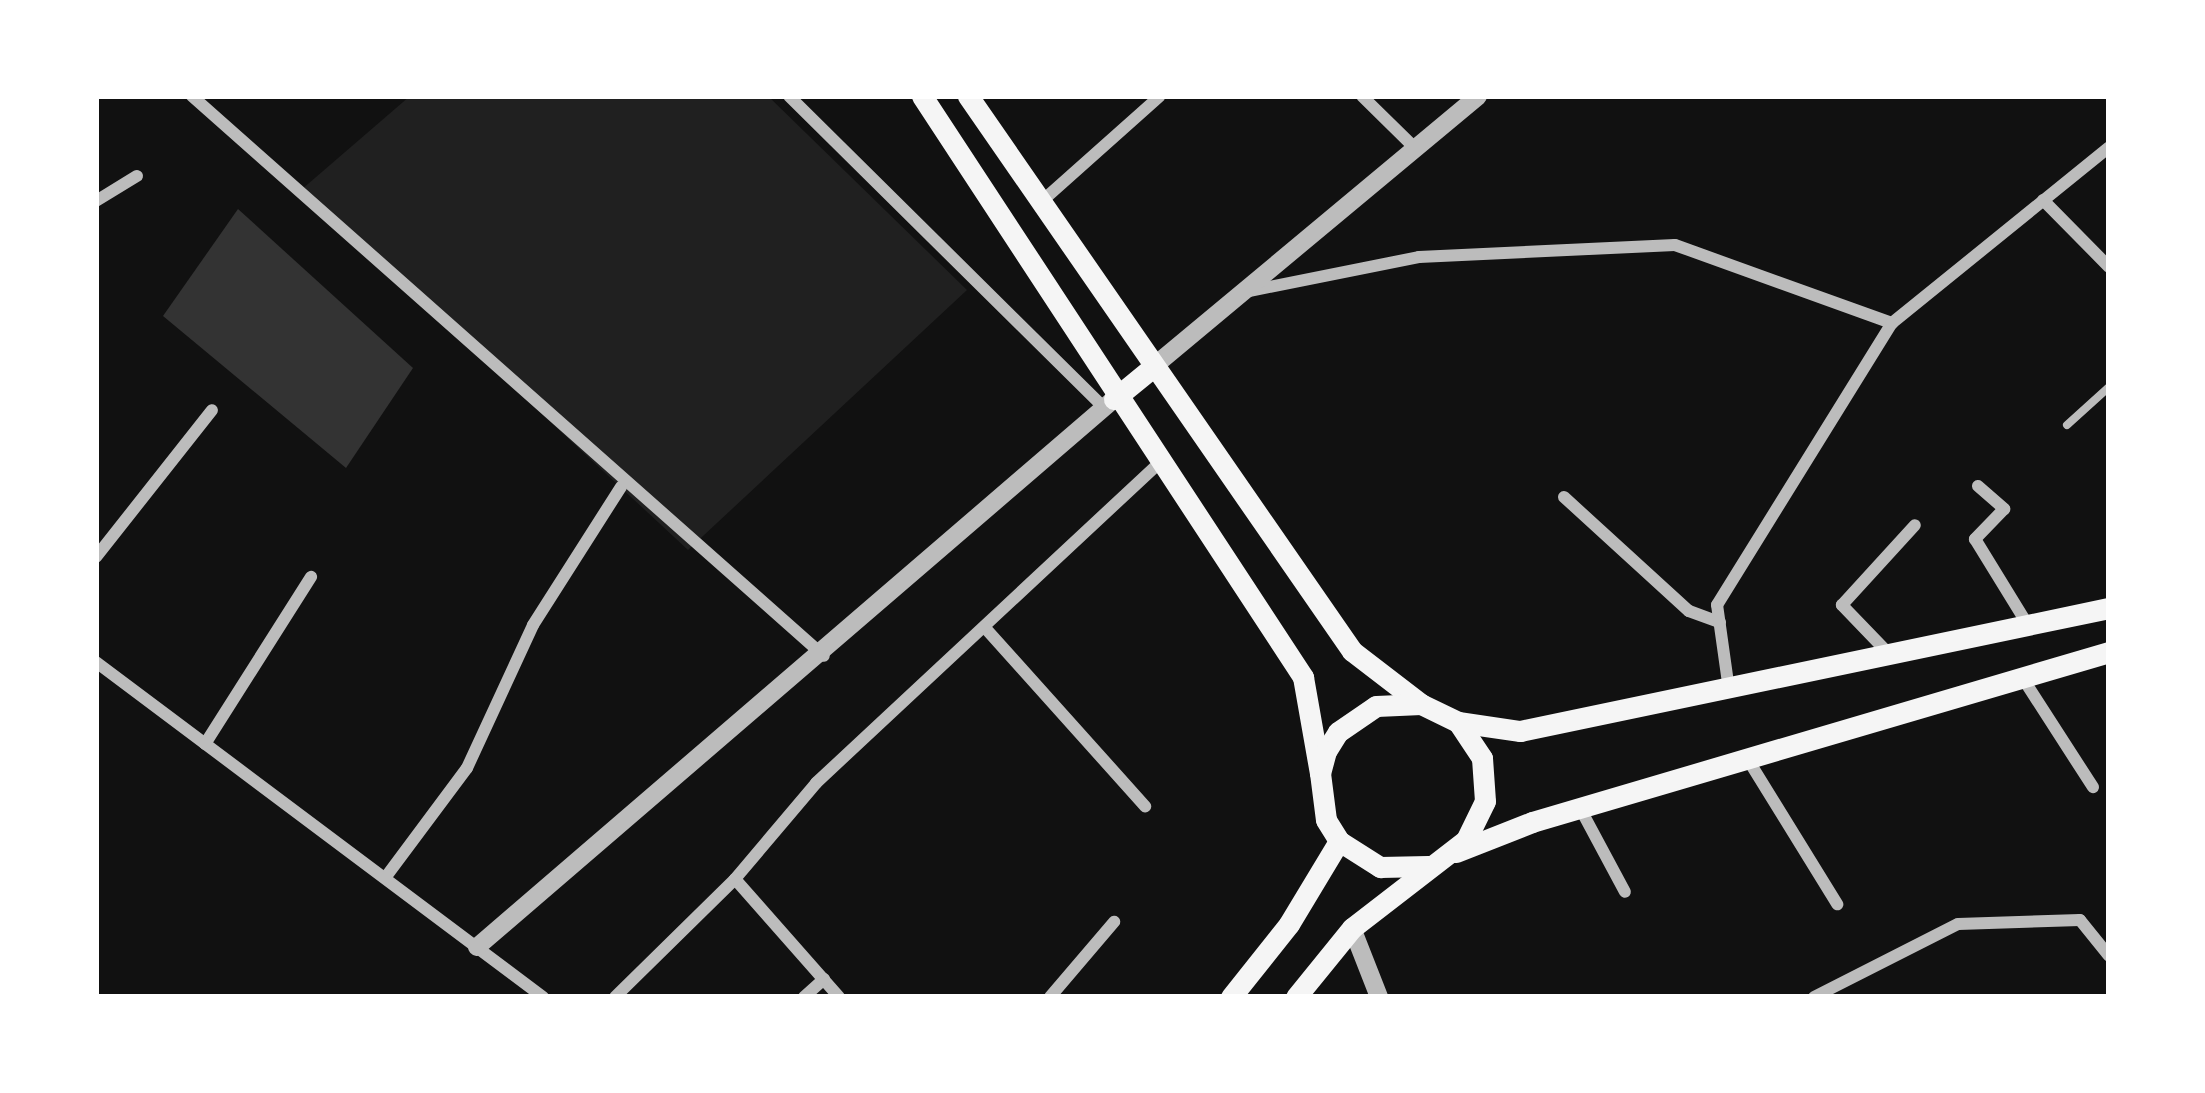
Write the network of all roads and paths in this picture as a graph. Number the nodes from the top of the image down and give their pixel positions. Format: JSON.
{"nodes":[{"id":1,"x":192,"y":96,"type":"edge"},
{"id":2,"x":790,"y":96,"type":"edge"},
{"id":3,"x":922,"y":96,"type":"edge"},
{"id":4,"x":968,"y":96,"type":"edge"},
{"id":5,"x":1362,"y":96,"type":"edge"},
{"id":6,"x":1478,"y":96,"type":"edge"},
{"id":7,"x":1159,"y":97,"type":"edge"},
{"id":8,"x":2109,"y":146,"type":"edge"},
{"id":9,"x":1415,"y":148,"type":"junction"},
{"id":10,"x":137,"y":176,"type":"dead end"},
{"id":11,"x":2043,"y":200,"type":"junction"},
{"id":12,"x":96,"y":201,"type":"edge"},
{"id":13,"x":1040,"y":202,"type":"junction"},
{"id":14,"x":2109,"y":266,"type":"edge"},
{"id":15,"x":1243,"y":292,"type":"junction"},
{"id":16,"x":1892,"y":323,"type":"junction"},
{"id":17,"x":1153,"y":367,"type":"junction"},
{"id":18,"x":2109,"y":387,"type":"edge"},
{"id":19,"x":1109,"y":404,"type":"junction"},
{"id":20,"x":212,"y":410,"type":"dead end"},
{"id":21,"x":2067,"y":425,"type":"dead end"},
{"id":22,"x":1158,"y":464,"type":"junction"},
{"id":23,"x":1978,"y":486,"type":"dead end"},
{"id":24,"x":621,"y":487,"type":"dead end"},
{"id":25,"x":1564,"y":497,"type":"dead end"},
{"id":26,"x":1915,"y":525,"type":"dead end"},
{"id":27,"x":96,"y":557,"type":"edge"},
{"id":28,"x":311,"y":577,"type":"dead end"},
{"id":29,"x":2109,"y":608,"type":"edge"},
{"id":30,"x":1720,"y":622,"type":"junction"},
{"id":31,"x":2029,"y":626,"type":"junction"},
{"id":32,"x":987,"y":630,"type":"junction"},
{"id":33,"x":2109,"y":652,"type":"edge"},
{"id":34,"x":824,"y":656,"type":"junction"},
{"id":35,"x":1892,"y":657,"type":"junction"},
{"id":36,"x":96,"y":662,"type":"edge"},
{"id":37,"x":2022,"y":676,"type":"junction"},
{"id":38,"x":1730,"y":690,"type":"junction"},
{"id":39,"x":1421,"y":704,"type":"junction"},
{"id":40,"x":1458,"y":722,"type":"junction"},
{"id":41,"x":205,"y":744,"type":"junction"},
{"id":42,"x":1747,"y":758,"type":"junction"},
{"id":43,"x":1319,"y":773,"type":"junction"},
{"id":44,"x":2093,"y":787,"type":"dead end"},
{"id":45,"x":1145,"y":806,"type":"dead end"},
{"id":46,"x":1580,"y":808,"type":"junction"},
{"id":47,"x":1339,"y":841,"type":"junction"},
{"id":48,"x":1450,"y":855,"type":"junction"},
{"id":49,"x":1428,"y":866,"type":"junction"},
{"id":50,"x":385,"y":878,"type":"junction"},
{"id":51,"x":735,"y":879,"type":"junction"},
{"id":52,"x":1625,"y":892,"type":"dead end"},
{"id":53,"x":1837,"y":904,"type":"dead end"},
{"id":54,"x":1114,"y":922,"type":"dead end"},
{"id":55,"x":1352,"y":928,"type":"junction"},
{"id":56,"x":477,"y":947,"type":"junction"},
{"id":57,"x":2109,"y":956,"type":"edge"},
{"id":58,"x":824,"y":979,"type":"junction"},
{"id":59,"x":543,"y":997,"type":"edge"},
{"id":60,"x":615,"y":997,"type":"edge"},
{"id":61,"x":804,"y":997,"type":"edge"},
{"id":62,"x":839,"y":997,"type":"edge"},
{"id":63,"x":1050,"y":997,"type":"edge"},
{"id":64,"x":1231,"y":997,"type":"edge"},
{"id":65,"x":1296,"y":997,"type":"edge"},
{"id":66,"x":1379,"y":997,"type":"edge"},
{"id":67,"x":1814,"y":997,"type":"edge"}],
"edges":[{"from":1,"to":34,"type":"street"},
{"from":2,"to":19,"type":"street"},
{"from":3,"to":19,"type":"main road"},
{"from":4,"to":13,"type":"main road"},
{"from":5,"to":9,"type":"street"},
{"from":6,"to":9,"type":"street"},
{"from":7,"to":13,"type":"street"},
{"from":8,"to":11,"type":"street"},
{"from":9,"to":15,"type":"street"},
{"from":10,"to":12,"type":"street"},
{"from":11,"to":14,"type":"street"},
{"from":11,"to":16,"type":"street"},
{"from":13,"to":17,"type":"main road"},
{"from":15,"to":16,"type":"street"},
{"from":15,"to":17,"type":"street"},
{"from":16,"to":30,"type":"street"},
{"from":17,"to":19,"type":"main road"},
{"from":17,"to":39,"type":"main road"},
{"from":18,"to":21,"type":"lane"},
{"from":19,"to":22,"type":"main road"},
{"from":19,"to":34,"type":"street"},
{"from":20,"to":27,"type":"street"},
{"from":22,"to":32,"type":"street"},
{"from":22,"to":43,"type":"main road"},
{"from":23,"to":31,"type":"street"},
{"from":24,"to":50,"type":"street"},
{"from":25,"to":30,"type":"street"},
{"from":26,"to":35,"type":"street"},
{"from":28,"to":41,"type":"street"},
{"from":29,"to":31,"type":"main road"},
{"from":30,"to":38,"type":"street"},
{"from":31,"to":35,"type":"main road"},
{"from":32,"to":45,"type":"street"},
{"from":32,"to":51,"type":"street"},
{"from":33,"to":37,"type":"main road"},
{"from":34,"to":56,"type":"street"},
{"from":35,"to":38,"type":"main road"},
{"from":36,"to":41,"type":"street"},
{"from":37,"to":42,"type":"main road"},
{"from":37,"to":44,"type":"street"},
{"from":38,"to":40,"type":"main road"},
{"from":39,"to":40,"type":"main road"},
{"from":39,"to":43,"type":"main road"},
{"from":40,"to":48,"type":"main road"},
{"from":41,"to":50,"type":"street"},
{"from":42,"to":46,"type":"main road"},
{"from":42,"to":53,"type":"street"},
{"from":43,"to":47,"type":"main road"},
{"from":46,"to":48,"type":"main road"},
{"from":46,"to":52,"type":"street"},
{"from":47,"to":49,"type":"main road"},
{"from":47,"to":64,"type":"main road"},
{"from":48,"to":49,"type":"main road"},
{"from":49,"to":55,"type":"main road"},
{"from":50,"to":56,"type":"street"},
{"from":51,"to":58,"type":"street"},
{"from":51,"to":60,"type":"street"},
{"from":54,"to":63,"type":"street"},
{"from":55,"to":65,"type":"main road"},
{"from":55,"to":66,"type":"street"},
{"from":56,"to":59,"type":"street"},
{"from":57,"to":67,"type":"street"},
{"from":58,"to":61,"type":"street"},
{"from":58,"to":62,"type":"street"}]}
